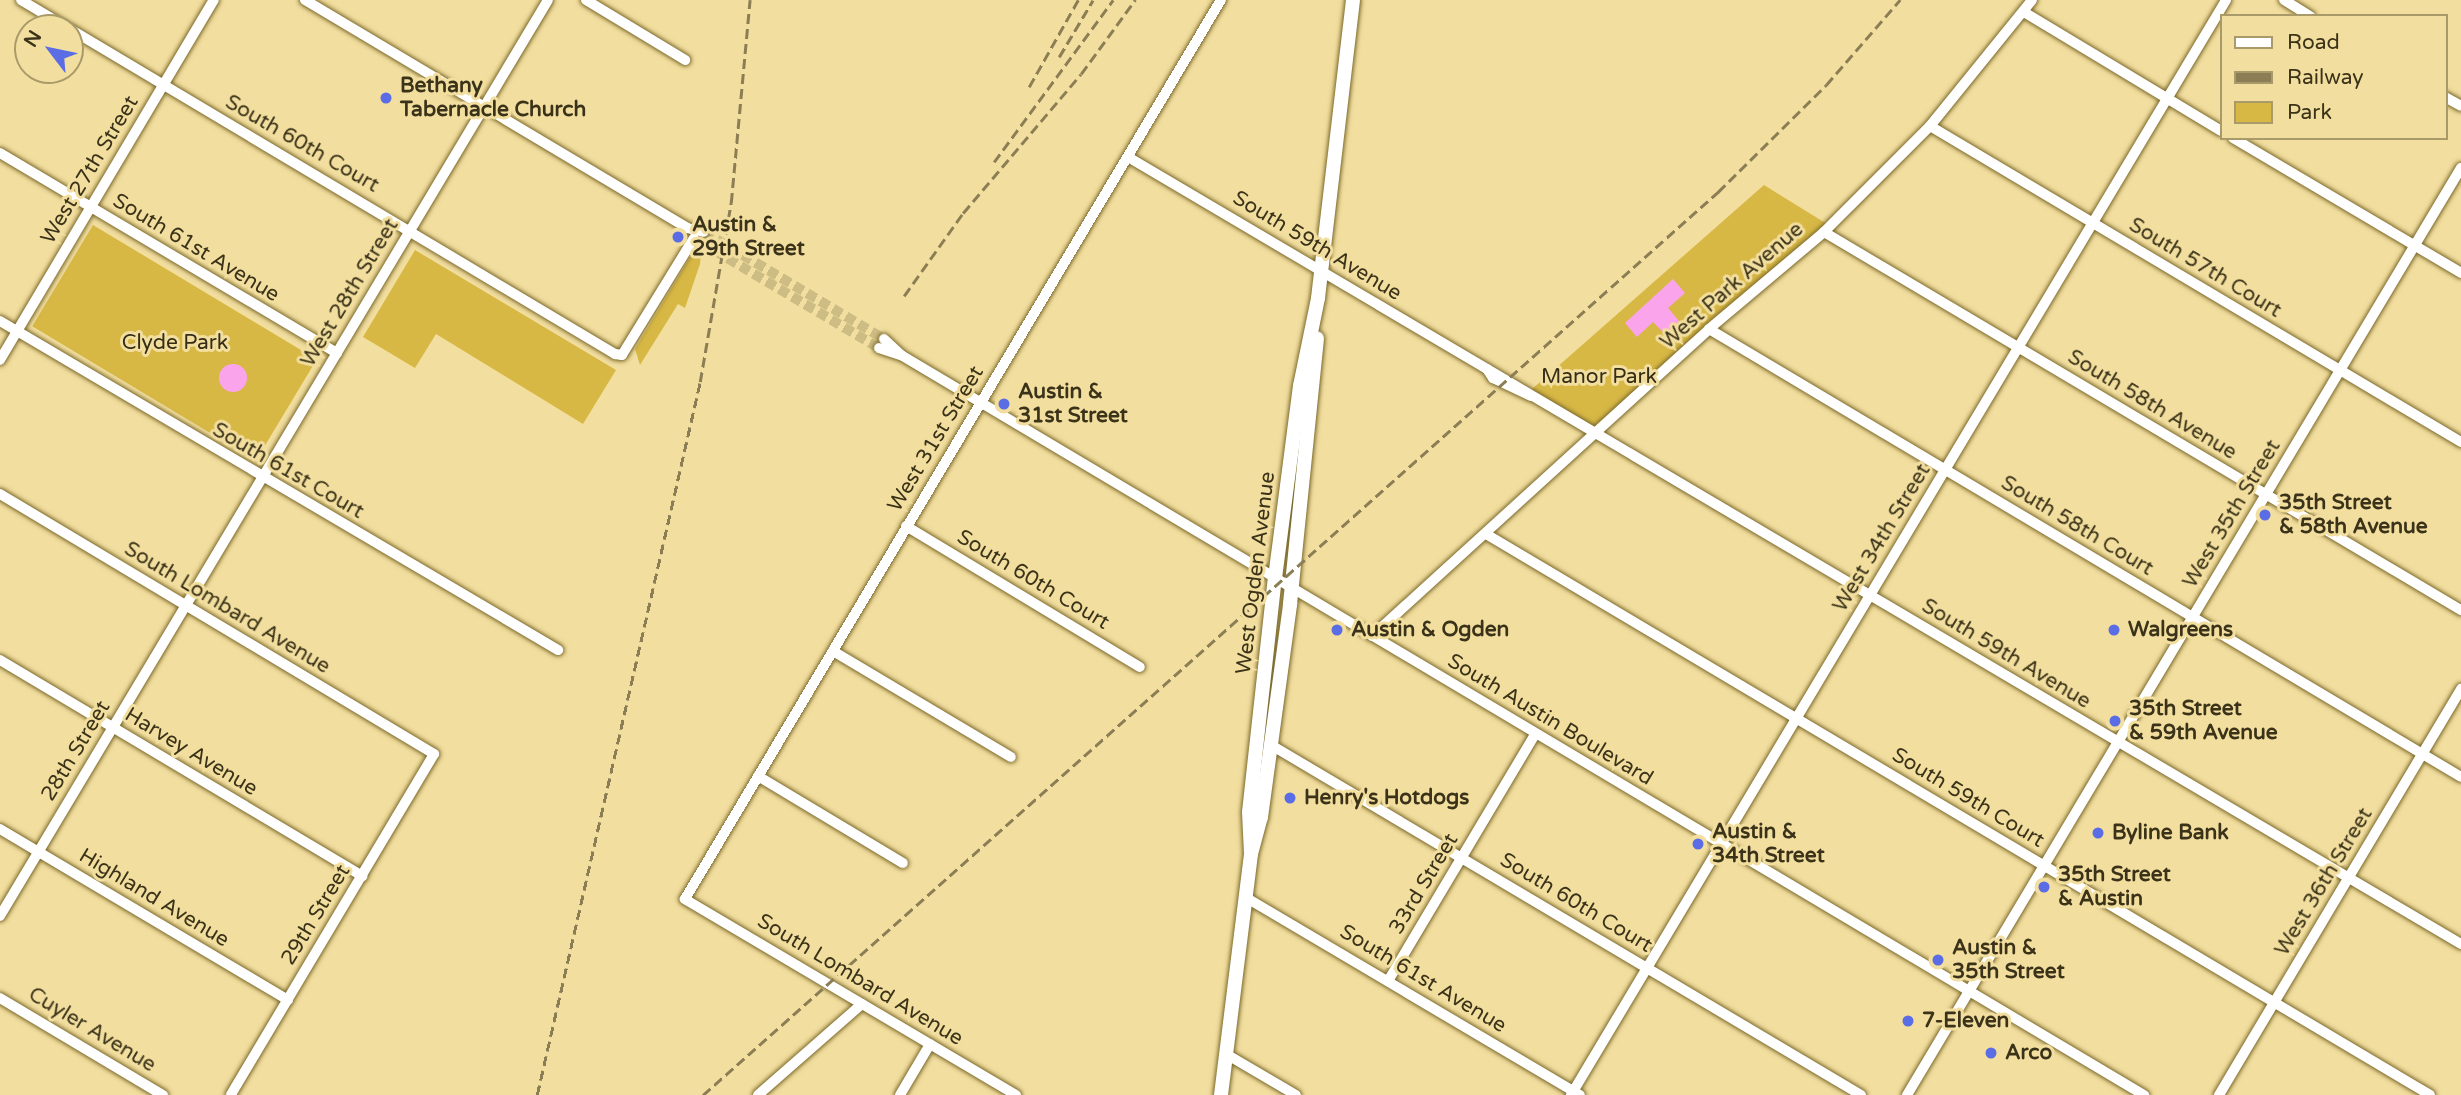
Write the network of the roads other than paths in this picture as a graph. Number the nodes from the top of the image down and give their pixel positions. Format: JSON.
{"nodes":[{"id":1,"x":21,"y":0,"type":"edge"},
{"id":2,"x":214,"y":0,"type":"edge"},
{"id":3,"x":305,"y":0,"type":"edge"},
{"id":4,"x":548,"y":0,"type":"edge"},
{"id":5,"x":586,"y":0,"type":"edge"},
{"id":6,"x":1221,"y":0,"type":"edge"},
{"id":7,"x":1353,"y":0,"type":"edge"},
{"id":8,"x":2032,"y":0,"type":"edge"},
{"id":9,"x":2226,"y":0,"type":"edge"},
{"id":10,"x":2284,"y":0,"type":"edge"},
{"id":11,"x":2024,"y":12,"type":"junction"},
{"id":12,"x":44,"y":14,"type":"edge"},
{"id":13,"x":2307,"y":14,"type":"edge"},
{"id":14,"x":84,"y":38,"type":"edge"},
{"id":15,"x":685,"y":60,"type":"dead end"},
{"id":16,"x":163,"y":85,"type":"junction"},
{"id":17,"x":2166,"y":99,"type":"junction"},
{"id":18,"x":484,"y":107,"type":"junction"},
{"id":19,"x":1930,"y":127,"type":"junction"},
{"id":20,"x":2220,"y":130,"type":"edge"},
{"id":21,"x":2236,"y":140,"type":"edge"},
{"id":22,"x":0,"y":153,"type":"edge"},
{"id":23,"x":1128,"y":157,"type":"junction"},
{"id":24,"x":2461,"y":168,"type":"edge"},
{"id":25,"x":90,"y":207,"type":"junction"},
{"id":26,"x":2092,"y":223,"type":"junction"},
{"id":27,"x":411,"y":230,"type":"junction"},
{"id":28,"x":1824,"y":232,"type":"junction"},
{"id":29,"x":2414,"y":246,"type":"junction"},
{"id":30,"x":1321,"y":271,"type":"junction"},
{"id":31,"x":2461,"y":273,"type":"edge"},
{"id":32,"x":1318,"y":298,"type":"junction"},
{"id":33,"x":0,"y":321,"type":"edge"},
{"id":34,"x":1709,"y":330,"type":"junction"},
{"id":35,"x":17,"y":331,"type":"junction"},
{"id":36,"x":882,"y":344,"type":"tunnel mouth"},
{"id":37,"x":2018,"y":347,"type":"junction"},
{"id":38,"x":337,"y":353,"type":"junction"},
{"id":39,"x":0,"y":360,"type":"edge"},
{"id":40,"x":2340,"y":370,"type":"junction"},
{"id":41,"x":980,"y":402,"type":"junction"},
{"id":42,"x":1595,"y":434,"type":"junction"},
{"id":43,"x":2461,"y":442,"type":"edge"},
{"id":44,"x":1945,"y":470,"type":"junction"},
{"id":45,"x":261,"y":478,"type":"junction"},
{"id":46,"x":0,"y":494,"type":"edge"},
{"id":47,"x":2266,"y":494,"type":"junction"},
{"id":48,"x":906,"y":526,"type":"junction"},
{"id":49,"x":1486,"y":534,"type":"junction"},
{"id":50,"x":1275,"y":578,"type":"junction"},
{"id":51,"x":1292,"y":588,"type":"junction"},
{"id":52,"x":1869,"y":596,"type":"junction"},
{"id":53,"x":185,"y":605,"type":"junction"},
{"id":54,"x":2461,"y":610,"type":"edge"},
{"id":55,"x":2192,"y":617,"type":"junction"},
{"id":56,"x":1371,"y":636,"type":"junction"},
{"id":57,"x":558,"y":650,"type":"dead end"},
{"id":58,"x":833,"y":651,"type":"junction"},
{"id":59,"x":0,"y":660,"type":"edge"},
{"id":60,"x":1140,"y":667,"type":"dead end"},
{"id":61,"x":2461,"y":688,"type":"edge"},
{"id":62,"x":1796,"y":718,"type":"junction"},
{"id":63,"x":113,"y":727,"type":"junction"},
{"id":64,"x":1535,"y":734,"type":"junction"},
{"id":65,"x":2118,"y":743,"type":"junction"},
{"id":66,"x":1271,"y":745,"type":"junction"},
{"id":67,"x":435,"y":754,"type":"joint"},
{"id":68,"x":2422,"y":754,"type":"junction"},
{"id":69,"x":1011,"y":757,"type":"dead end"},
{"id":70,"x":758,"y":776,"type":"junction"},
{"id":71,"x":2461,"y":777,"type":"edge"},
{"id":72,"x":0,"y":829,"type":"edge"},
{"id":73,"x":1721,"y":844,"type":"junction"},
{"id":74,"x":38,"y":851,"type":"junction"},
{"id":75,"x":1251,"y":854,"type":"junction"},
{"id":76,"x":1462,"y":858,"type":"junction"},
{"id":77,"x":904,"y":863,"type":"dead end"},
{"id":78,"x":2044,"y":865,"type":"junction"},
{"id":79,"x":362,"y":876,"type":"junction"},
{"id":80,"x":2349,"y":877,"type":"junction"},
{"id":81,"x":1245,"y":897,"type":"junction"},
{"id":82,"x":685,"y":898,"type":"joint"},
{"id":83,"x":0,"y":916,"type":"edge"},
{"id":84,"x":2461,"y":944,"type":"edge"},
{"id":85,"x":1647,"y":968,"type":"junction"},
{"id":86,"x":1388,"y":981,"type":"junction"},
{"id":87,"x":1969,"y":991,"type":"junction"},
{"id":88,"x":0,"y":998,"type":"edge"},
{"id":89,"x":288,"y":1000,"type":"junction"},
{"id":90,"x":2274,"y":1002,"type":"junction"},
{"id":91,"x":862,"y":1004,"type":"junction"},
{"id":92,"x":930,"y":1044,"type":"junction"},
{"id":93,"x":1226,"y":1054,"type":"junction"},
{"id":94,"x":1575,"y":1094,"type":"edge"},
{"id":95,"x":163,"y":1095,"type":"edge"},
{"id":96,"x":230,"y":1095,"type":"edge"},
{"id":97,"x":758,"y":1095,"type":"edge"},
{"id":98,"x":900,"y":1095,"type":"edge"},
{"id":99,"x":1016,"y":1095,"type":"edge"},
{"id":100,"x":1221,"y":1095,"type":"edge"},
{"id":101,"x":1296,"y":1095,"type":"edge"},
{"id":102,"x":1861,"y":1095,"type":"edge"},
{"id":103,"x":1906,"y":1095,"type":"edge"},
{"id":104,"x":2144,"y":1095,"type":"edge"},
{"id":105,"x":2219,"y":1095,"type":"edge"},
{"id":106,"x":2430,"y":1095,"type":"edge"}],
"edges":[{"from":1,"to":12,"type":"street","name":"South 60th Court"},
{"from":2,"to":16,"type":"street","name":"West 27th Street"},
{"from":3,"to":18,"type":"street"},
{"from":4,"to":18,"type":"street","name":"West 28th Street"},
{"from":5,"to":15,"type":"street"},
{"from":6,"to":23,"type":"street","name":"West 31st Street"},
{"from":7,"to":30,"type":"main road","name":"West Ogden Avenue"},
{"from":8,"to":11,"type":"street","name":"West Park Avenue"},
{"from":9,"to":17,"type":"street","name":"West 34th Street"},
{"from":10,"to":13,"type":"street"},
{"from":11,"to":17,"type":"street"},
{"from":11,"to":19,"type":"street","name":"West Park Avenue"},
{"from":14,"to":16,"type":"street","name":"South 60th Court"},
{"from":16,"to":25,"type":"street","name":"West 27th Street"},
{"from":16,"to":27,"type":"street","name":"South 60th Court"},
{"from":17,"to":20,"type":"street"},
{"from":17,"to":26,"type":"street","name":"West 34th Street"},
{"from":18,"to":27,"type":"street","name":"West 28th Street"},
{"from":18,"to":27,"type":"street","name":"South 60th Court"},
{"from":19,"to":26,"type":"street","name":"South 57th Court"},
{"from":19,"to":28,"type":"street","name":"West Park Avenue"},
{"from":21,"to":29,"type":"street"},
{"from":22,"to":25,"type":"street","name":"South 61st Avenue"},
{"from":23,"to":30,"type":"street","name":"South 59th Avenue"},
{"from":23,"to":41,"type":"street","name":"West 31st Street"},
{"from":24,"to":29,"type":"street","name":"West 35th Street"},
{"from":25,"to":35,"type":"street","name":"West 27th Street"},
{"from":25,"to":38,"type":"street","name":"South 61st Avenue"},
{"from":26,"to":37,"type":"street","name":"West 34th Street"},
{"from":26,"to":40,"type":"street","name":"South 57th Court"},
{"from":27,"to":38,"type":"street","name":"West 28th Street"},
{"from":28,"to":34,"type":"street","name":"West Park Avenue"},
{"from":28,"to":37,"type":"street","name":"South 58th Avenue"},
{"from":29,"to":31,"type":"street"},
{"from":29,"to":40,"type":"street","name":"West 35th Street"},
{"from":30,"to":32,"type":"main road","name":"West Ogden Avenue"},
{"from":30,"to":42,"type":"street","name":"South 59th Avenue"},
{"from":32,"to":50,"type":"main road","name":"West Ogden Avenue"},
{"from":32,"to":51,"type":"main road","name":"West Ogden Avenue"},
{"from":33,"to":35,"type":"street","name":"South 61st Court"},
{"from":34,"to":42,"type":"street","name":"West Park Avenue"},
{"from":34,"to":44,"type":"street","name":"South 58th Court"},
{"from":35,"to":39,"type":"street","name":"West 27th Street"},
{"from":35,"to":45,"type":"street","name":"South 61st Court"},
{"from":36,"to":41,"type":"street","name":"South Austin Boulevard"},
{"from":37,"to":44,"type":"street","name":"West 34th Street"},
{"from":37,"to":47,"type":"street","name":"South 58th Avenue"},
{"from":38,"to":45,"type":"street","name":"West 28th Street"},
{"from":40,"to":43,"type":"street","name":"South 57th Court"},
{"from":40,"to":47,"type":"street","name":"West 35th Street"},
{"from":41,"to":48,"type":"street","name":"West 31st Street"},
{"from":41,"to":50,"type":"street","name":"South Austin Boulevard"},
{"from":42,"to":49,"type":"street","name":"West Park Avenue"},
{"from":42,"to":52,"type":"street","name":"South 59th Avenue"},
{"from":44,"to":52,"type":"street","name":"West 34th Street"},
{"from":44,"to":55,"type":"street","name":"South 58th Court"},
{"from":45,"to":53,"type":"street","name":"West 28th Street"},
{"from":45,"to":57,"type":"street","name":"South 61st Court"},
{"from":46,"to":53,"type":"street","name":"South Lombard Avenue"},
{"from":47,"to":54,"type":"street","name":"South 58th Avenue"},
{"from":47,"to":55,"type":"street","name":"West 35th Street"},
{"from":48,"to":58,"type":"street","name":"West 31st Street"},
{"from":48,"to":60,"type":"street","name":"South 60th Court"},
{"from":49,"to":56,"type":"street","name":"West Park Avenue"},
{"from":49,"to":62,"type":"street","name":"South 59th Court"},
{"from":50,"to":51,"type":"street","name":"South Austin Boulevard"},
{"from":50,"to":75,"type":"main road","name":"West Ogden Avenue"},
{"from":51,"to":56,"type":"street","name":"South Austin Boulevard"},
{"from":51,"to":66,"type":"main road","name":"West Ogden Avenue"},
{"from":52,"to":62,"type":"street","name":"West 34th Street"},
{"from":52,"to":65,"type":"street","name":"South 59th Avenue"},
{"from":53,"to":63,"type":"street","name":"28th Street"},
{"from":53,"to":67,"type":"street","name":"South Lombard Avenue"},
{"from":55,"to":65,"type":"street","name":"West 35th Street"},
{"from":55,"to":68,"type":"street","name":"South 58th Court"},
{"from":56,"to":64,"type":"street","name":"South Austin Boulevard"},
{"from":58,"to":69,"type":"street"},
{"from":58,"to":70,"type":"street","name":"West 31st Street"},
{"from":59,"to":63,"type":"street","name":"Harvey Avenue"},
{"from":61,"to":68,"type":"street","name":"West 36th Street"},
{"from":62,"to":73,"type":"street","name":"West 34th Street"},
{"from":62,"to":78,"type":"street","name":"South 59th Court"},
{"from":63,"to":74,"type":"street","name":"28th Street"},
{"from":63,"to":79,"type":"street","name":"Harvey Avenue"},
{"from":64,"to":73,"type":"street","name":"South Austin Boulevard"},
{"from":64,"to":76,"type":"street","name":"33rd Street"},
{"from":65,"to":78,"type":"street","name":"West 35th Street"},
{"from":65,"to":80,"type":"street","name":"South 59th Avenue"},
{"from":66,"to":75,"type":"main road","name":"West Ogden Avenue"},
{"from":66,"to":76,"type":"street","name":"South 60th Court"},
{"from":67,"to":79,"type":"street","name":"29th Street"},
{"from":68,"to":71,"type":"street","name":"South 58th Court"},
{"from":68,"to":80,"type":"street","name":"West 36th Street"},
{"from":70,"to":77,"type":"street"},
{"from":70,"to":82,"type":"street","name":"West 31st Street"},
{"from":72,"to":74,"type":"street","name":"Highland Avenue"},
{"from":73,"to":85,"type":"street","name":"West 34th Street"},
{"from":73,"to":87,"type":"street","name":"South Austin Boulevard"},
{"from":74,"to":83,"type":"street","name":"28th Street"},
{"from":74,"to":89,"type":"street","name":"Highland Avenue"},
{"from":75,"to":81,"type":"main road","name":"West Ogden Avenue"},
{"from":76,"to":85,"type":"street","name":"South 60th Court"},
{"from":76,"to":86,"type":"street","name":"33rd Street"},
{"from":78,"to":87,"type":"street","name":"West 35th Street"},
{"from":78,"to":90,"type":"street","name":"South 59th Court"},
{"from":79,"to":89,"type":"street","name":"29th Street"},
{"from":80,"to":84,"type":"street","name":"South 59th Avenue"},
{"from":80,"to":90,"type":"street","name":"West 36th Street"},
{"from":81,"to":86,"type":"street","name":"South 61st Avenue"},
{"from":81,"to":93,"type":"main road","name":"West Ogden Avenue"},
{"from":82,"to":91,"type":"street","name":"South Lombard Avenue"},
{"from":85,"to":94,"type":"street","name":"West 34th Street"},
{"from":85,"to":102,"type":"street","name":"South 60th Court"},
{"from":86,"to":94,"type":"street","name":"South 61st Avenue"},
{"from":87,"to":103,"type":"street","name":"West 35th Street"},
{"from":87,"to":104,"type":"street","name":"South Austin Boulevard"},
{"from":88,"to":95,"type":"street","name":"Cuyler Avenue"},
{"from":89,"to":96,"type":"street","name":"29th Street"},
{"from":90,"to":105,"type":"street","name":"West 36th Street"},
{"from":90,"to":106,"type":"street","name":"South 59th Court"},
{"from":91,"to":92,"type":"street","name":"South Lombard Avenue"},
{"from":91,"to":97,"type":"street"},
{"from":92,"to":98,"type":"street"},
{"from":92,"to":99,"type":"street","name":"South Lombard Avenue"},
{"from":93,"to":100,"type":"main road","name":"West Ogden Avenue"},
{"from":93,"to":101,"type":"street"}]}
